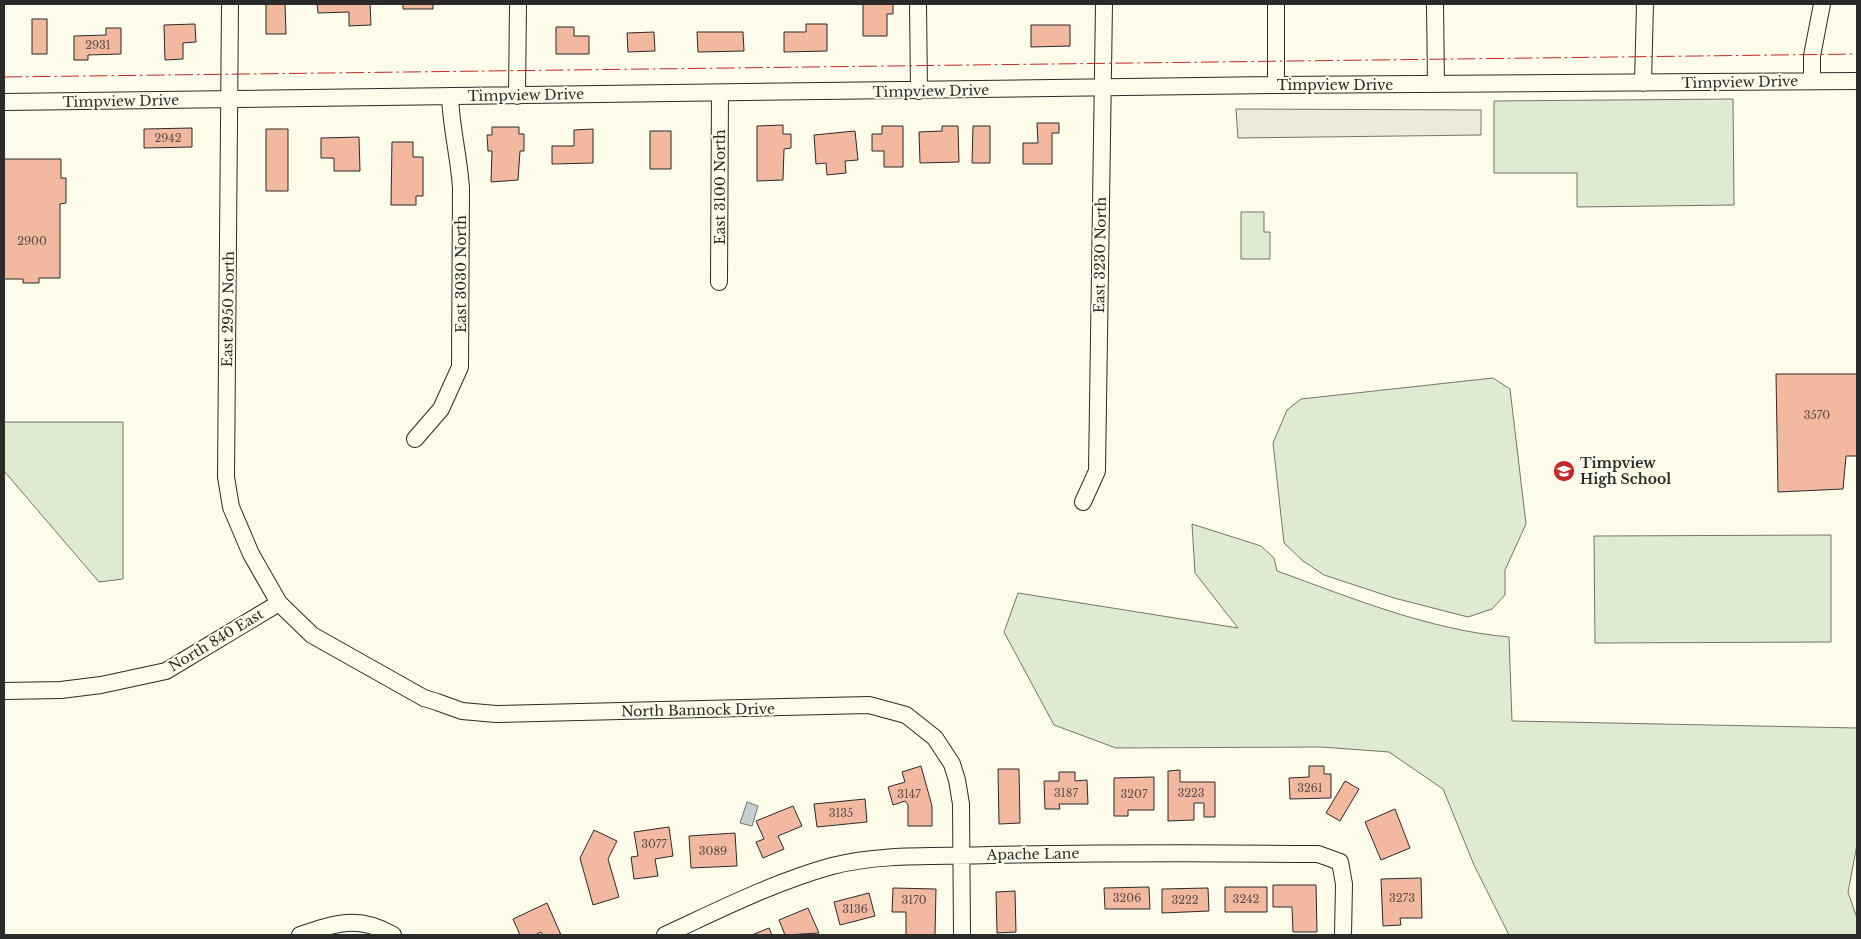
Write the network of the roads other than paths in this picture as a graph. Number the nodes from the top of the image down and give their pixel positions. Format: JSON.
{"nodes":[{"id":1,"x":230,"y":4,"type":"edge"},
{"id":2,"x":518,"y":4,"type":"edge"},
{"id":3,"x":918,"y":4,"type":"edge"},
{"id":4,"x":1104,"y":4,"type":"edge"},
{"id":5,"x":1276,"y":4,"type":"edge"},
{"id":6,"x":1435,"y":4,"type":"edge"},
{"id":7,"x":1645,"y":4,"type":"edge"},
{"id":8,"x":1822,"y":4,"type":"edge"},
{"id":9,"x":1812,"y":81,"type":"junction"},
{"id":10,"x":1857,"y":81,"type":"edge"},
{"id":11,"x":1643,"y":83,"type":"junction"},
{"id":12,"x":1436,"y":84,"type":"junction"},
{"id":13,"x":1276,"y":85,"type":"junction"},
{"id":14,"x":1102,"y":88,"type":"junction"},
{"id":15,"x":919,"y":91,"type":"junction"},
{"id":16,"x":720,"y":93,"type":"junction"},
{"id":17,"x":450,"y":96,"type":"junction"},
{"id":18,"x":517,"y":96,"type":"junction"},
{"id":19,"x":230,"y":99,"type":"junction"},
{"id":20,"x":4,"y":102,"type":"edge"},
{"id":21,"x":719,"y":282,"type":"dead end"},
{"id":22,"x":415,"y":439,"type":"dead end"},
{"id":23,"x":1083,"y":502,"type":"dead end"},
{"id":24,"x":279,"y":603,"type":"junction"},
{"id":25,"x":4,"y":691,"type":"edge"},
{"id":26,"x":963,"y":856,"type":"junction"},
{"id":27,"x":300,"y":935,"type":"edge"},
{"id":28,"x":393,"y":935,"type":"edge"},
{"id":29,"x":665,"y":935,"type":"edge"},
{"id":30,"x":962,"y":935,"type":"edge"},
{"id":31,"x":1343,"y":935,"type":"edge"}],
"edges":[{"from":1,"to":19,"type":"street","name":"East 2950 North"},
{"from":2,"to":18,"type":"street"},
{"from":3,"to":15,"type":"street"},
{"from":4,"to":14,"type":"street","name":"East 3230 North"},
{"from":5,"to":13,"type":"street"},
{"from":6,"to":12,"type":"street"},
{"from":7,"to":11,"type":"street"},
{"from":8,"to":9,"type":"street"},
{"from":9,"to":10,"type":"street","name":"Timpview Drive"},
{"from":9,"to":11,"type":"street","name":"Timpview Drive"},
{"from":11,"to":12,"type":"street","name":"Timpview Drive"},
{"from":12,"to":13,"type":"street","name":"Timpview Drive"},
{"from":13,"to":14,"type":"street","name":"Timpview Drive"},
{"from":14,"to":15,"type":"street","name":"Timpview Drive"},
{"from":14,"to":23,"type":"street","name":"East 3230 North"},
{"from":15,"to":16,"type":"street","name":"Timpview Drive"},
{"from":16,"to":18,"type":"street","name":"Timpview Drive"},
{"from":16,"to":21,"type":"street","name":"East 3100 North"},
{"from":17,"to":18,"type":"street","name":"Timpview Drive"},
{"from":17,"to":19,"type":"street","name":"Timpview Drive"},
{"from":17,"to":22,"type":"street","name":"East 3030 North"},
{"from":19,"to":20,"type":"street","name":"Timpview Drive"},
{"from":19,"to":24,"type":"street","name":"East 2950 North"},
{"from":24,"to":25,"type":"street","name":"North 840 East"},
{"from":24,"to":26,"type":"street","name":"North Bannock Drive"},
{"from":26,"to":29,"type":"street","name":"Apache Lane"},
{"from":26,"to":30,"type":"street","name":"North Bannock Drive"},
{"from":26,"to":31,"type":"street","name":"Apache Lane"},
{"from":27,"to":28,"type":"street"}]}
